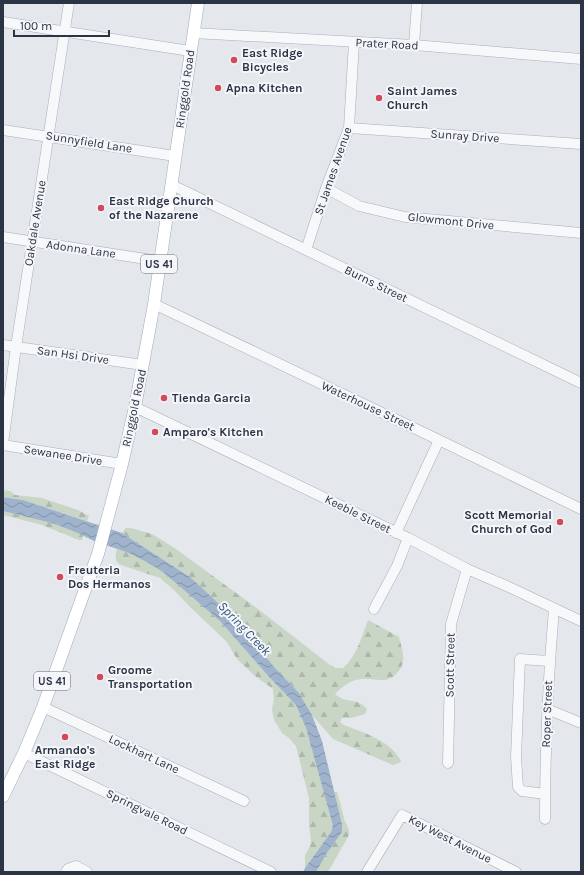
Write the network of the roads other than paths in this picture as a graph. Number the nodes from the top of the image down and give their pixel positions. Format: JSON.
{"nodes":[{"id":1,"x":69,"y":3,"type":"edge"},
{"id":2,"x":198,"y":3,"type":"edge"},
{"id":3,"x":417,"y":3,"type":"edge"},
{"id":4,"x":3,"y":22,"type":"edge"},
{"id":5,"x":64,"y":32,"type":"junction"},
{"id":6,"x":193,"y":33,"type":"junction"},
{"id":7,"x":354,"y":42,"type":"junction"},
{"id":8,"x":414,"y":45,"type":"junction"},
{"id":9,"x":190,"y":51,"type":"junction"},
{"id":10,"x":581,"y":59,"type":"edge"},
{"id":11,"x":349,"y":128,"type":"junction"},
{"id":12,"x":3,"y":130,"type":"edge"},
{"id":13,"x":49,"y":136,"type":"junction"},
{"id":14,"x":581,"y":144,"type":"edge"},
{"id":15,"x":175,"y":156,"type":"junction"},
{"id":16,"x":172,"y":185,"type":"junction"},
{"id":17,"x":326,"y":188,"type":"junction"},
{"id":18,"x":581,"y":234,"type":"edge"},
{"id":19,"x":3,"y":237,"type":"edge"},
{"id":20,"x":32,"y":242,"type":"junction"},
{"id":21,"x":306,"y":250,"type":"junction"},
{"id":22,"x":159,"y":261,"type":"junction"},
{"id":23,"x":154,"y":304,"type":"junction"},
{"id":24,"x":3,"y":345,"type":"edge"},
{"id":25,"x":16,"y":347,"type":"junction"},
{"id":26,"x":143,"y":365,"type":"junction"},
{"id":27,"x":581,"y":383,"type":"edge"},
{"id":28,"x":136,"y":407,"type":"junction"},
{"id":29,"x":439,"y":440,"type":"junction"},
{"id":30,"x":3,"y":444,"type":"edge"},
{"id":31,"x":122,"y":464,"type":"junction"},
{"id":32,"x":581,"y":509,"type":"edge"},
{"id":33,"x":396,"y":532,"type":"junction"},
{"id":34,"x":408,"y":538,"type":"junction"},
{"id":35,"x":467,"y":569,"type":"junction"},
{"id":36,"x":374,"y":609,"type":"dead end"},
{"id":37,"x":554,"y":609,"type":"junction"},
{"id":38,"x":581,"y":621,"type":"edge"},
{"id":39,"x":550,"y":661,"type":"junction"},
{"id":40,"x":43,"y":707,"type":"junction"},
{"id":41,"x":547,"y":709,"type":"junction"},
{"id":42,"x":562,"y":715,"type":"junction"},
{"id":43,"x":581,"y":723,"type":"edge"},
{"id":44,"x":546,"y":724,"type":"junction"},
{"id":45,"x":24,"y":753,"type":"junction"},
{"id":46,"x":448,"y":764,"type":"dead end"},
{"id":47,"x":545,"y":794,"type":"junction"},
{"id":48,"x":3,"y":795,"type":"edge"},
{"id":49,"x":244,"y":801,"type":"dead end"},
{"id":50,"x":545,"y":819,"type":"dead end"},
{"id":51,"x":66,"y":872,"type":"edge"},
{"id":52,"x":87,"y":872,"type":"edge"},
{"id":53,"x":271,"y":872,"type":"edge"},
{"id":54,"x":367,"y":872,"type":"edge"},
{"id":55,"x":516,"y":872,"type":"edge"}],
"edges":[{"from":1,"to":5,"type":"street","name":"Oakdale Avenue"},
{"from":2,"to":6,"type":"main road","name":"Ringgold Road","number":"US 41"},
{"from":3,"to":8,"type":"street"},
{"from":4,"to":5,"type":"street"},
{"from":5,"to":9,"type":"street"},
{"from":5,"to":13,"type":"street","name":"Oakdale Avenue"},
{"from":6,"to":7,"type":"street","name":"Prater Road"},
{"from":6,"to":9,"type":"main road","name":"Ringgold Road","number":"US 41"},
{"from":7,"to":8,"type":"street","name":"Prater Road"},
{"from":7,"to":11,"type":"street","name":"St James Avenue"},
{"from":8,"to":10,"type":"street","name":"Prater Road"},
{"from":9,"to":15,"type":"main road","name":"Ringgold Road","number":"US 41"},
{"from":11,"to":14,"type":"street","name":"Sunray Drive"},
{"from":11,"to":17,"type":"street","name":"St James Avenue"},
{"from":12,"to":13,"type":"street","name":"Sunnyfield Lane"},
{"from":13,"to":15,"type":"street","name":"Sunnyfield Lane"},
{"from":13,"to":20,"type":"street","name":"Oakdale Avenue"},
{"from":15,"to":16,"type":"main road","name":"Ringgold Road","number":"US 41"},
{"from":16,"to":21,"type":"street","name":"Burns Street"},
{"from":16,"to":22,"type":"main road","name":"Ringgold Road","number":"US 41"},
{"from":17,"to":18,"type":"street","name":"Glowmont Drive"},
{"from":17,"to":21,"type":"street","name":"St James Avenue"},
{"from":19,"to":20,"type":"street","name":"Adonna Lane"},
{"from":20,"to":22,"type":"street","name":"Adonna Lane"},
{"from":20,"to":25,"type":"street","name":"Oakdale Avenue"},
{"from":21,"to":27,"type":"street","name":"Burns Street"},
{"from":22,"to":23,"type":"main road","name":"Ringgold Road","number":"US 41"},
{"from":23,"to":26,"type":"main road","name":"Ringgold Road","number":"US 41"},
{"from":23,"to":29,"type":"street","name":"Waterhouse Street"},
{"from":24,"to":25,"type":"street","name":"San Hsi Drive"},
{"from":25,"to":26,"type":"street","name":"San Hsi Drive"},
{"from":25,"to":30,"type":"street","name":"Oakdale Avenue"},
{"from":26,"to":28,"type":"main road","name":"Ringgold Road","number":"US 41"},
{"from":28,"to":31,"type":"main road","name":"Ringgold Road","number":"US 41"},
{"from":28,"to":33,"type":"street","name":"Keeble Street"},
{"from":29,"to":32,"type":"street","name":"Waterhouse Street"},
{"from":29,"to":33,"type":"street"},
{"from":30,"to":31,"type":"street","name":"Sewanee Drive"},
{"from":31,"to":40,"type":"main road","name":"Ringgold Road","number":"US 41"},
{"from":33,"to":34,"type":"street","name":"Keeble Street"},
{"from":34,"to":35,"type":"street","name":"Keeble Street"},
{"from":34,"to":36,"type":"street"},
{"from":35,"to":37,"type":"street","name":"Keeble Street"},
{"from":35,"to":46,"type":"street","name":"Scott Street"},
{"from":37,"to":38,"type":"street","name":"Keeble Street"},
{"from":37,"to":39,"type":"street","name":"Roper Street"},
{"from":39,"to":41,"type":"street","name":"Roper Street"},
{"from":39,"to":47,"type":"street"},
{"from":40,"to":45,"type":"main road","name":"Ringgold Road","number":"US 41"},
{"from":40,"to":49,"type":"street","name":"Lockhart Lane"},
{"from":41,"to":42,"type":"street"},
{"from":41,"to":44,"type":"street","name":"Roper Street"},
{"from":42,"to":43,"type":"street"},
{"from":42,"to":44,"type":"street"},
{"from":44,"to":47,"type":"street","name":"Roper Street"},
{"from":45,"to":48,"type":"main road","name":"Ringgold Road","number":"US 41"},
{"from":45,"to":53,"type":"street","name":"Springvale Road"},
{"from":47,"to":50,"type":"street","name":"Roper Street"},
{"from":51,"to":52,"type":"street"},
{"from":54,"to":55,"type":"street","name":"Key West Avenue"}]}
